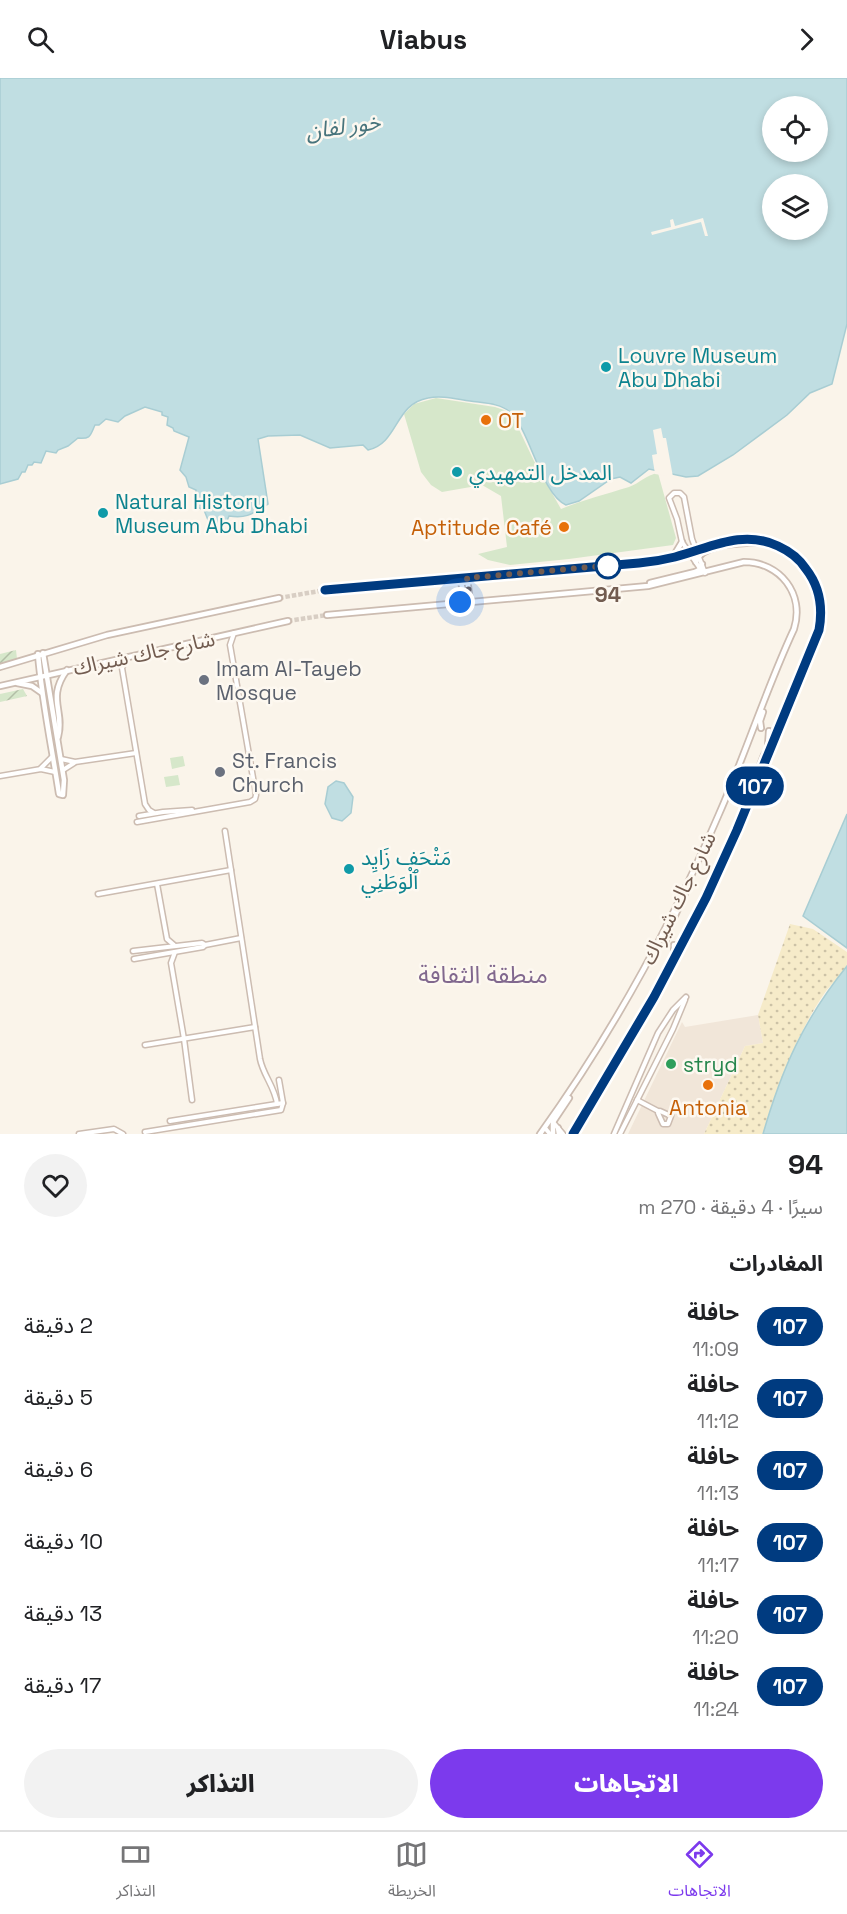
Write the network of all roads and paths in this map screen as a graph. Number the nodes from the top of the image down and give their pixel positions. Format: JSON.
{"nodes":[{"id":1,"x":688,"y":518,"type":"junction"},
{"id":2,"x":677,"y":519,"type":"junction"},
{"id":3,"x":682,"y":542,"type":"junction"},
{"id":4,"x":690,"y":553,"type":"junction"},
{"id":5,"x":673,"y":558,"type":"junction"},
{"id":6,"x":700,"y":564,"type":"junction"},
{"id":7,"x":467,"y":578,"type":"junction"},
{"id":8,"x":460,"y":579,"type":"junction"},
{"id":9,"x":325,"y":590,"type":"tunnel mouth"},
{"id":10,"x":279,"y":598,"type":"tunnel mouth"},
{"id":11,"x":468,"y":601,"type":"junction"},
{"id":12,"x":327,"y":615,"type":"tunnel mouth"},
{"id":13,"x":288,"y":621,"type":"tunnel mouth"},
{"id":14,"x":234,"y":633,"type":"junction"},
{"id":15,"x":220,"y":636,"type":"junction"},
{"id":16,"x":230,"y":645,"type":"junction"},
{"id":17,"x":40,"y":653,"type":"junction"},
{"id":18,"x":127,"y":657,"type":"junction"},
{"id":19,"x":114,"y":660,"type":"junction"},
{"id":20,"x":0,"y":667,"type":"edge"},
{"id":21,"x":122,"y":668,"type":"junction"},
{"id":22,"x":68,"y":670,"type":"junction"},
{"id":23,"x":776,"y":670,"type":"junction"},
{"id":24,"x":46,"y":675,"type":"junction"},
{"id":25,"x":40,"y":676,"type":"junction"},
{"id":26,"x":14,"y":682,"type":"junction"},
{"id":27,"x":0,"y":686,"type":"edge"},
{"id":28,"x":42,"y":694,"type":"junction"},
{"id":29,"x":754,"y":725,"type":"junction"},
{"id":30,"x":761,"y":728,"type":"junction"},
{"id":31,"x":770,"y":731,"type":"junction"},
{"id":32,"x":776,"y":734,"type":"junction"},
{"id":33,"x":57,"y":739,"type":"junction"},
{"id":34,"x":136,"y":753,"type":"junction"},
{"id":35,"x":52,"y":757,"type":"junction"},
{"id":36,"x":61,"y":759,"type":"junction"},
{"id":37,"x":75,"y":762,"type":"junction"},
{"id":38,"x":41,"y":769,"type":"junction"},
{"id":39,"x":63,"y":770,"type":"junction"},
{"id":40,"x":55,"y":772,"type":"junction"},
{"id":41,"x":0,"y":776,"type":"edge"},
{"id":42,"x":754,"y":790,"type":"junction"},
{"id":43,"x":145,"y":804,"type":"junction"},
{"id":44,"x":198,"y":811,"type":"junction"},
{"id":45,"x":154,"y":813,"type":"junction"},
{"id":46,"x":137,"y":822,"type":"dead end"},
{"id":47,"x":225,"y":831,"type":"dead end"},
{"id":48,"x":231,"y":870,"type":"junction"},
{"id":49,"x":157,"y":884,"type":"junction"},
{"id":50,"x":687,"y":885,"type":"junction"},
{"id":51,"x":98,"y":894,"type":"dead end"},
{"id":52,"x":660,"y":937,"type":"junction"},
{"id":53,"x":241,"y":938,"type":"junction"},
{"id":54,"x":167,"y":939,"type":"junction"},
{"id":55,"x":666,"y":941,"type":"junction"},
{"id":56,"x":174,"y":945,"type":"junction"},
{"id":57,"x":205,"y":945,"type":"junction"},
{"id":58,"x":674,"y":945,"type":"junction"},
{"id":59,"x":164,"y":946,"type":"junction"},
{"id":60,"x":680,"y":949,"type":"junction"},
{"id":61,"x":133,"y":951,"type":"dead end"},
{"id":62,"x":175,"y":952,"type":"junction"},
{"id":63,"x":163,"y":954,"type":"junction"},
{"id":64,"x":134,"y":959,"type":"dead end"},
{"id":65,"x":171,"y":963,"type":"junction"},
{"id":66,"x":647,"y":1010,"type":"junction"},
{"id":67,"x":255,"y":1027,"type":"junction"},
{"id":68,"x":658,"y":1034,"type":"junction"},
{"id":69,"x":668,"y":1038,"type":"junction"},
{"id":70,"x":184,"y":1039,"type":"junction"},
{"id":71,"x":145,"y":1045,"type":"dead end"},
{"id":72,"x":279,"y":1080,"type":"dead end"},
{"id":73,"x":192,"y":1100,"type":"dead end"},
{"id":74,"x":637,"y":1100,"type":"junction"},
{"id":75,"x":283,"y":1103,"type":"junction"},
{"id":76,"x":277,"y":1104,"type":"junction"},
{"id":77,"x":658,"y":1111,"type":"dead end"},
{"id":78,"x":170,"y":1121,"type":"dead end"},
{"id":79,"x":552,"y":1121,"type":"junction"},
{"id":80,"x":545,"y":1128,"type":"junction"},
{"id":81,"x":144,"y":1132,"type":"dead end"},
{"id":82,"x":560,"y":1132,"type":"edge"},
{"id":83,"x":79,"y":1134,"type":"edge"},
{"id":84,"x":123,"y":1134,"type":"edge"},
{"id":85,"x":540,"y":1134,"type":"edge"},
{"id":86,"x":552,"y":1134,"type":"edge"},
{"id":87,"x":573,"y":1134,"type":"edge"},
{"id":88,"x":614,"y":1134,"type":"edge"},
{"id":89,"x":621,"y":1134,"type":"edge"}],
"edges":[{"from":1,"to":2,"type":"street"},
{"from":1,"to":2,"type":"street"},
{"from":1,"to":6,"type":"street"},
{"from":2,"to":3,"type":"street"},
{"from":3,"to":4,"type":"street"},
{"from":3,"to":5,"type":"street"},
{"from":4,"to":5,"type":"street","name":"شارع جاك شيراك"},
{"from":4,"to":6,"type":"street","name":"شارع جاك شيراك"},
{"from":4,"to":6,"type":"street"},
{"from":5,"to":7,"type":"street","name":"شارع جاك شيراك"},
{"from":6,"to":11,"type":"street","name":"شارع جاك شيراك"},
{"from":6,"to":23,"type":"street","name":"شارع جاك شيراك"},
{"from":6,"to":32,"type":"street","name":"شارع جاك شيراك"},
{"from":7,"to":8,"type":"street","name":"شارع جاك شيراك"},
{"from":7,"to":11,"type":"street"},
{"from":8,"to":9,"type":"street","name":"شارع جاك شيراك"},
{"from":8,"to":11,"type":"street"},
{"from":10,"to":17,"type":"street","name":"شارع جاك شيراك"},
{"from":11,"to":12,"type":"street","name":"شارع جاك شيراك"},
{"from":13,"to":14,"type":"street","name":"شارع جاك شيراك"},
{"from":14,"to":15,"type":"street","name":"شارع جاك شيراك"},
{"from":14,"to":16,"type":"street"},
{"from":15,"to":16,"type":"street"},
{"from":15,"to":18,"type":"street","name":"شارع جاك شيراك"},
{"from":16,"to":44,"type":"street"},
{"from":17,"to":20,"type":"street","name":"شارع جاك شيراك"},
{"from":17,"to":24,"type":"street"},
{"from":17,"to":25,"type":"street"},
{"from":18,"to":19,"type":"street","name":"شارع جاك شيراك"},
{"from":18,"to":21,"type":"street"},
{"from":19,"to":21,"type":"street"},
{"from":19,"to":22,"type":"street","name":"شارع جاك شيراك"},
{"from":21,"to":34,"type":"street"},
{"from":22,"to":24,"type":"street","name":"شارع جاك شيراك"},
{"from":22,"to":33,"type":"street"},
{"from":23,"to":29,"type":"street","name":"شارع جاك شيراك"},
{"from":23,"to":30,"type":"street"},
{"from":24,"to":25,"type":"street","name":"شارع جاك شيراك"},
{"from":24,"to":33,"type":"street"},
{"from":25,"to":26,"type":"street","name":"شارع جاك شيراك"},
{"from":25,"to":28,"type":"street"},
{"from":26,"to":27,"type":"street","name":"شارع جاك شيراك"},
{"from":26,"to":28,"type":"street"},
{"from":28,"to":35,"type":"street"},
{"from":29,"to":30,"type":"street"},
{"from":29,"to":50,"type":"street","name":"شارع جاك شيراك"},
{"from":30,"to":31,"type":"street"},
{"from":31,"to":32,"type":"street"},
{"from":31,"to":42,"type":"street"},
{"from":32,"to":42,"type":"street","name":"شارع جاك شيراك"},
{"from":33,"to":36,"type":"street"},
{"from":34,"to":37,"type":"street"},
{"from":34,"to":43,"type":"street"},
{"from":35,"to":38,"type":"street"},
{"from":35,"to":40,"type":"street"},
{"from":36,"to":37,"type":"street"},
{"from":36,"to":39,"type":"street"},
{"from":37,"to":39,"type":"street"},
{"from":38,"to":40,"type":"street"},
{"from":38,"to":41,"type":"street"},
{"from":39,"to":40,"type":"street"},
{"from":42,"to":60,"type":"street","name":"شارع جاك شيراك"},
{"from":43,"to":45,"type":"street"},
{"from":43,"to":45,"type":"street"},
{"from":44,"to":45,"type":"street"},
{"from":44,"to":46,"type":"street"},
{"from":47,"to":48,"type":"street"},
{"from":48,"to":49,"type":"street"},
{"from":48,"to":53,"type":"street"},
{"from":49,"to":51,"type":"street"},
{"from":49,"to":54,"type":"street"},
{"from":50,"to":52,"type":"street","name":"شارع جاك شيراك"},
{"from":50,"to":55,"type":"street"},
{"from":52,"to":55,"type":"street"},
{"from":52,"to":79,"type":"street","name":"شارع جاك شيراك"},
{"from":53,"to":57,"type":"street"},
{"from":53,"to":67,"type":"street"},
{"from":54,"to":56,"type":"street"},
{"from":54,"to":59,"type":"street"},
{"from":55,"to":58,"type":"street"},
{"from":56,"to":57,"type":"street"},
{"from":56,"to":59,"type":"street"},
{"from":57,"to":62,"type":"street"},
{"from":58,"to":60,"type":"street"},
{"from":58,"to":66,"type":"street"},
{"from":59,"to":61,"type":"street"},
{"from":60,"to":66,"type":"street","name":"شارع جاك شيراك"},
{"from":62,"to":63,"type":"street"},
{"from":62,"to":65,"type":"street"},
{"from":63,"to":64,"type":"street"},
{"from":63,"to":65,"type":"street"},
{"from":65,"to":70,"type":"street"},
{"from":66,"to":87,"type":"street","name":"شارع جاك شيراك"},
{"from":67,"to":70,"type":"street"},
{"from":67,"to":76,"type":"street"},
{"from":68,"to":69,"type":"street"},
{"from":68,"to":69,"type":"street"},
{"from":68,"to":88,"type":"street"},
{"from":69,"to":74,"type":"street"},
{"from":70,"to":71,"type":"street"},
{"from":70,"to":73,"type":"street"},
{"from":72,"to":75,"type":"street"},
{"from":74,"to":77,"type":"street"},
{"from":74,"to":89,"type":"street"},
{"from":75,"to":76,"type":"street"},
{"from":75,"to":81,"type":"street"},
{"from":76,"to":78,"type":"street"},
{"from":79,"to":80,"type":"street","name":"شارع جاك شيراك"},
{"from":79,"to":82,"type":"street"},
{"from":79,"to":86,"type":"street"},
{"from":80,"to":85,"type":"street","name":"شارع جاك شيراك"},
{"from":80,"to":86,"type":"street"},
{"from":83,"to":84,"type":"street"}]}
